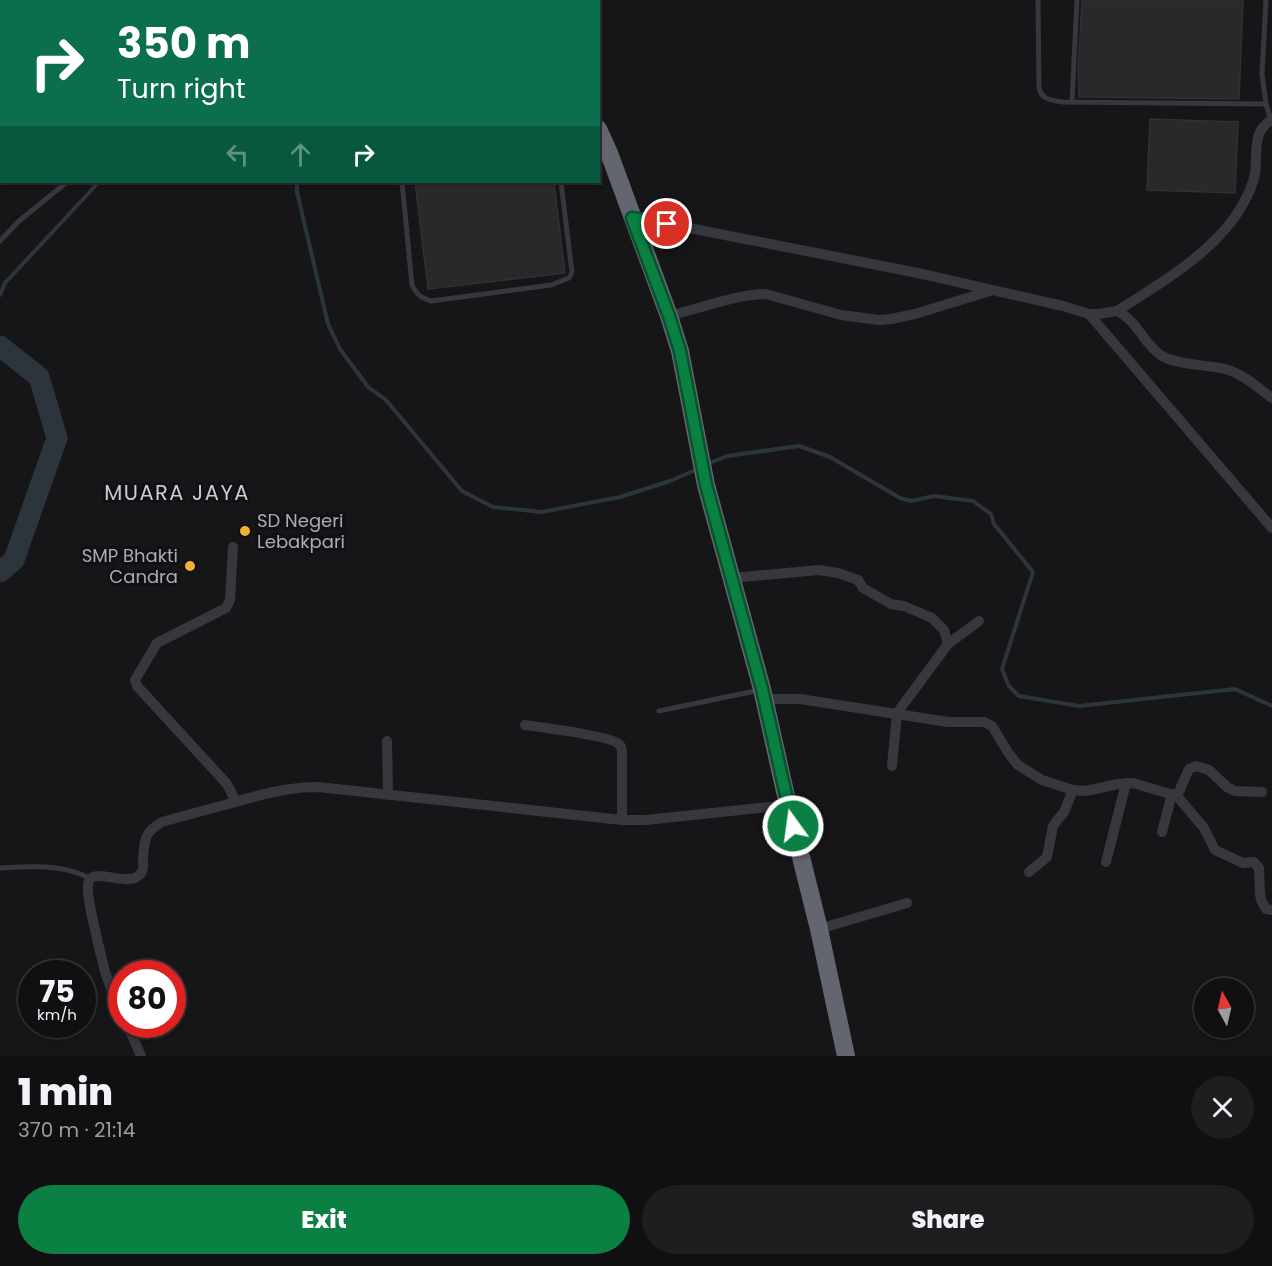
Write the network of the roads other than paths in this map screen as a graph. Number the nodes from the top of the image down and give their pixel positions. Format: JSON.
{"nodes":[{"id":1,"x":1038,"y":0,"type":"edge"},
{"id":2,"x":1077,"y":0,"type":"edge"},
{"id":3,"x":1266,"y":0,"type":"edge"},
{"id":4,"x":1072,"y":102,"type":"junction"},
{"id":5,"x":1266,"y":104,"type":"junction"},
{"id":6,"x":1271,"y":120,"type":"edge"},
{"id":7,"x":600,"y":133,"type":"edge"},
{"id":8,"x":66,"y":183,"type":"edge"},
{"id":9,"x":402,"y":183,"type":"edge"},
{"id":10,"x":561,"y":183,"type":"edge"},
{"id":11,"x":632,"y":218,"type":"junction"},
{"id":12,"x":0,"y":241,"type":"edge"},
{"id":13,"x":993,"y":291,"type":"junction"},
{"id":14,"x":1117,"y":310,"type":"junction"},
{"id":15,"x":1089,"y":314,"type":"junction"},
{"id":16,"x":669,"y":316,"type":"junction"},
{"id":17,"x":1272,"y":398,"type":"edge"},
{"id":18,"x":1272,"y":528,"type":"edge"},
{"id":19,"x":234,"y":547,"type":"dead end"},
{"id":20,"x":732,"y":578,"type":"junction"},
{"id":21,"x":979,"y":621,"type":"dead end"},
{"id":22,"x":948,"y":644,"type":"junction"},
{"id":23,"x":764,"y":694,"type":"junction"},
{"id":24,"x":659,"y":711,"type":"dead end"},
{"id":25,"x":897,"y":713,"type":"junction"},
{"id":26,"x":525,"y":725,"type":"dead end"},
{"id":27,"x":387,"y":741,"type":"dead end"},
{"id":28,"x":892,"y":766,"type":"dead end"},
{"id":29,"x":1126,"y":783,"type":"junction"},
{"id":30,"x":1073,"y":790,"type":"junction"},
{"id":31,"x":1262,"y":792,"type":"dead end"},
{"id":32,"x":388,"y":795,"type":"junction"},
{"id":33,"x":1174,"y":795,"type":"junction"},
{"id":34,"x":236,"y":802,"type":"junction"},
{"id":35,"x":788,"y":805,"type":"junction"},
{"id":36,"x":622,"y":820,"type":"junction"},
{"id":37,"x":1162,"y":832,"type":"dead end"},
{"id":38,"x":1106,"y":862,"type":"dead end"},
{"id":39,"x":0,"y":868,"type":"edge"},
{"id":40,"x":1029,"y":872,"type":"dead end"},
{"id":41,"x":90,"y":878,"type":"junction"},
{"id":42,"x":907,"y":903,"type":"dead end"},
{"id":43,"x":1272,"y":910,"type":"edge"},
{"id":44,"x":819,"y":929,"type":"junction"},
{"id":45,"x":108,"y":978,"type":"edge"},
{"id":46,"x":133,"y":1038,"type":"edge"},
{"id":47,"x":141,"y":1056,"type":"edge"},
{"id":48,"x":846,"y":1056,"type":"edge"}],
"edges":[{"from":1,"to":4,"type":"lane"},
{"from":2,"to":4,"type":"lane"},
{"from":3,"to":5,"type":"lane"},
{"from":4,"to":5,"type":"lane"},
{"from":5,"to":6,"type":"lane"},
{"from":6,"to":14,"type":"street"},
{"from":7,"to":11,"type":"highway"},
{"from":8,"to":12,"type":"lane"},
{"from":9,"to":10,"type":"lane"},
{"from":11,"to":13,"type":"street"},
{"from":11,"to":16,"type":"highway"},
{"from":13,"to":15,"type":"street"},
{"from":13,"to":16,"type":"street"},
{"from":14,"to":15,"type":"street"},
{"from":14,"to":17,"type":"street"},
{"from":15,"to":18,"type":"street"},
{"from":16,"to":20,"type":"highway"},
{"from":19,"to":34,"type":"street"},
{"from":20,"to":22,"type":"street"},
{"from":20,"to":23,"type":"highway"},
{"from":21,"to":22,"type":"street"},
{"from":22,"to":25,"type":"street"},
{"from":23,"to":24,"type":"lane"},
{"from":23,"to":25,"type":"street"},
{"from":23,"to":35,"type":"highway"},
{"from":25,"to":28,"type":"street"},
{"from":25,"to":30,"type":"street"},
{"from":26,"to":36,"type":"street"},
{"from":27,"to":32,"type":"street"},
{"from":29,"to":30,"type":"street"},
{"from":29,"to":33,"type":"street"},
{"from":29,"to":38,"type":"street"},
{"from":30,"to":40,"type":"street"},
{"from":31,"to":33,"type":"street"},
{"from":32,"to":34,"type":"street"},
{"from":32,"to":36,"type":"street"},
{"from":33,"to":37,"type":"street"},
{"from":33,"to":43,"type":"street"},
{"from":34,"to":41,"type":"street"},
{"from":35,"to":36,"type":"street"},
{"from":35,"to":44,"type":"highway"},
{"from":39,"to":41,"type":"lane"},
{"from":41,"to":45,"type":"street"},
{"from":42,"to":44,"type":"street"},
{"from":44,"to":48,"type":"highway"},
{"from":46,"to":47,"type":"street"}]}
